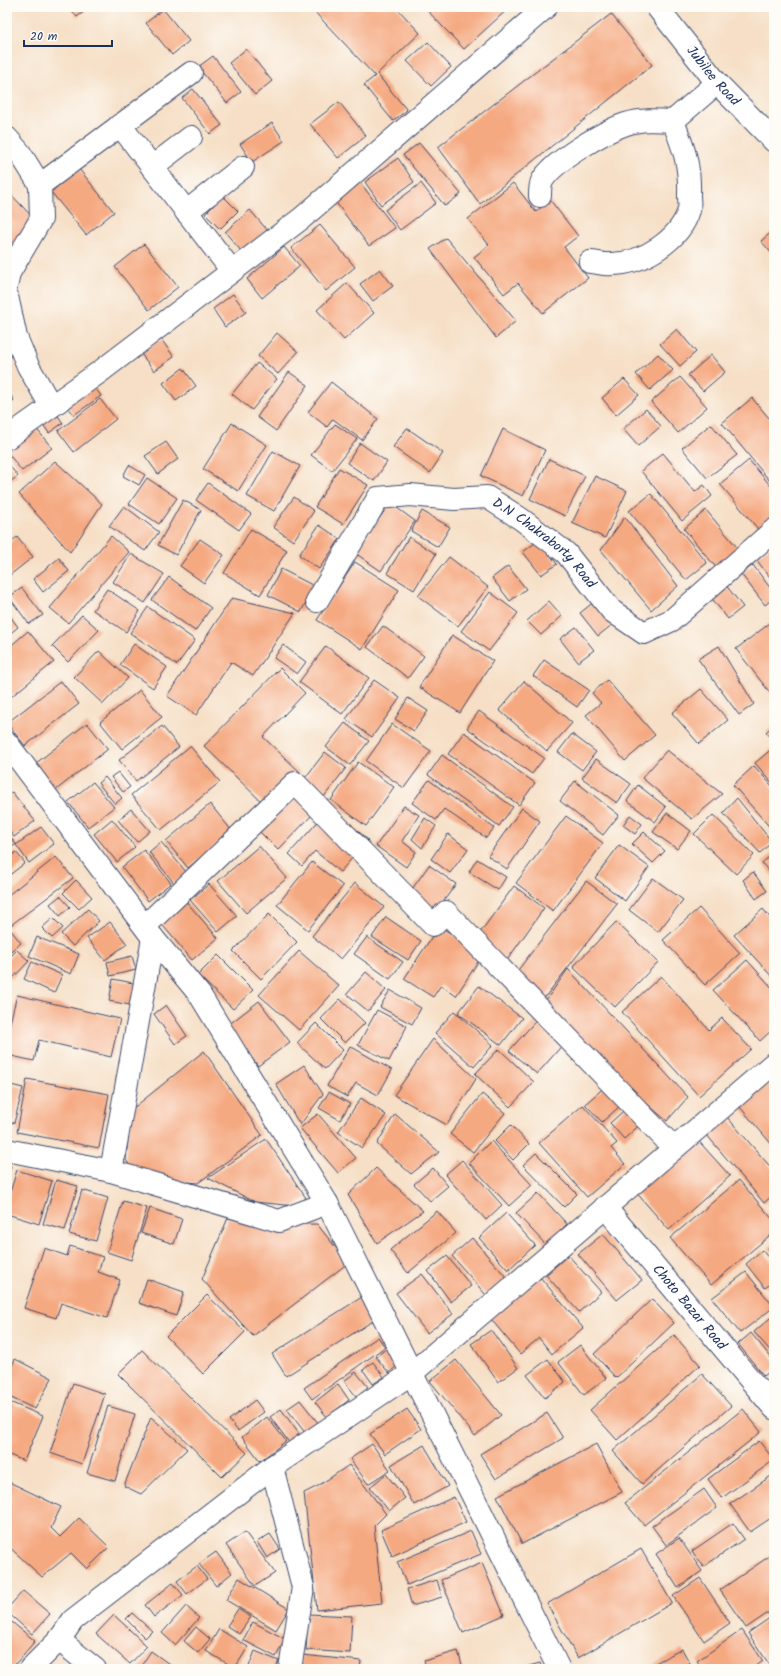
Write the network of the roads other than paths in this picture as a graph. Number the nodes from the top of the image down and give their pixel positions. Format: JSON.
{"nodes":[{"id":1,"x":546,"y":7,"type":"edge"},
{"id":2,"x":657,"y":7,"type":"edge"},
{"id":3,"x":191,"y":74,"type":"dead end"},
{"id":4,"x":717,"y":83,"type":"junction"},
{"id":5,"x":673,"y":122,"type":"junction"},
{"id":6,"x":120,"y":125,"type":"junction"},
{"id":7,"x":191,"y":137,"type":"dead end"},
{"id":8,"x":7,"y":138,"type":"edge"},
{"id":9,"x":774,"y":141,"type":"edge"},
{"id":10,"x":152,"y":166,"type":"junction"},
{"id":11,"x":243,"y":167,"type":"dead end"},
{"id":12,"x":40,"y":185,"type":"junction"},
{"id":13,"x":540,"y":196,"type":"dead end"},
{"id":14,"x":186,"y":212,"type":"junction"},
{"id":15,"x":590,"y":262,"type":"dead end"},
{"id":16,"x":232,"y":271,"type":"junction"},
{"id":17,"x":7,"y":283,"type":"edge"},
{"id":18,"x":7,"y":296,"type":"edge"},
{"id":19,"x":51,"y":406,"type":"junction"},
{"id":20,"x":7,"y":438,"type":"edge"},
{"id":21,"x":774,"y":530,"type":"edge"},
{"id":22,"x":317,"y":601,"type":"dead end"},
{"id":23,"x":7,"y":743,"type":"edge"},
{"id":24,"x":149,"y":932,"type":"junction"},
{"id":25,"x":774,"y":1063,"type":"edge"},
{"id":26,"x":674,"y":1148,"type":"junction"},
{"id":27,"x":7,"y":1150,"type":"edge"},
{"id":28,"x":111,"y":1171,"type":"junction"},
{"id":29,"x":327,"y":1203,"type":"junction"},
{"id":30,"x":605,"y":1207,"type":"junction"},
{"id":31,"x":412,"y":1373,"type":"junction"},
{"id":32,"x":774,"y":1408,"type":"edge"},
{"id":33,"x":272,"y":1467,"type":"junction"},
{"id":34,"x":59,"y":1640,"type":"junction"},
{"id":35,"x":30,"y":1669,"type":"edge"},
{"id":36,"x":95,"y":1669,"type":"edge"},
{"id":37,"x":290,"y":1669,"type":"edge"},
{"id":38,"x":559,"y":1669,"type":"edge"}],
"edges":[{"from":1,"to":16,"type":"street"},
{"from":2,"to":4,"type":"street","name":"Jubilee Road"},
{"from":3,"to":6,"type":"street"},
{"from":4,"to":5,"type":"street"},
{"from":4,"to":9,"type":"street","name":"Jubilee Road"},
{"from":5,"to":13,"type":"street"},
{"from":5,"to":15,"type":"street"},
{"from":6,"to":10,"type":"street"},
{"from":6,"to":12,"type":"street"},
{"from":7,"to":10,"type":"street"},
{"from":8,"to":12,"type":"street"},
{"from":10,"to":14,"type":"street"},
{"from":11,"to":14,"type":"street"},
{"from":12,"to":17,"type":"street"},
{"from":14,"to":16,"type":"street"},
{"from":16,"to":19,"type":"street"},
{"from":18,"to":19,"type":"street"},
{"from":19,"to":20,"type":"street"},
{"from":21,"to":22,"type":"street","name":"D.N Chakraborty Road"},
{"from":23,"to":24,"type":"street"},
{"from":24,"to":26,"type":"street"},
{"from":24,"to":28,"type":"street"},
{"from":24,"to":29,"type":"street"},
{"from":25,"to":26,"type":"street"},
{"from":26,"to":30,"type":"street"},
{"from":27,"to":28,"type":"street"},
{"from":28,"to":29,"type":"street"},
{"from":29,"to":31,"type":"street"},
{"from":30,"to":31,"type":"street"},
{"from":30,"to":32,"type":"street","name":"Choto Bazar Road"},
{"from":31,"to":33,"type":"street"},
{"from":31,"to":38,"type":"street"},
{"from":33,"to":34,"type":"street"},
{"from":33,"to":37,"type":"street"},
{"from":34,"to":35,"type":"street"},
{"from":34,"to":36,"type":"street"}]}
